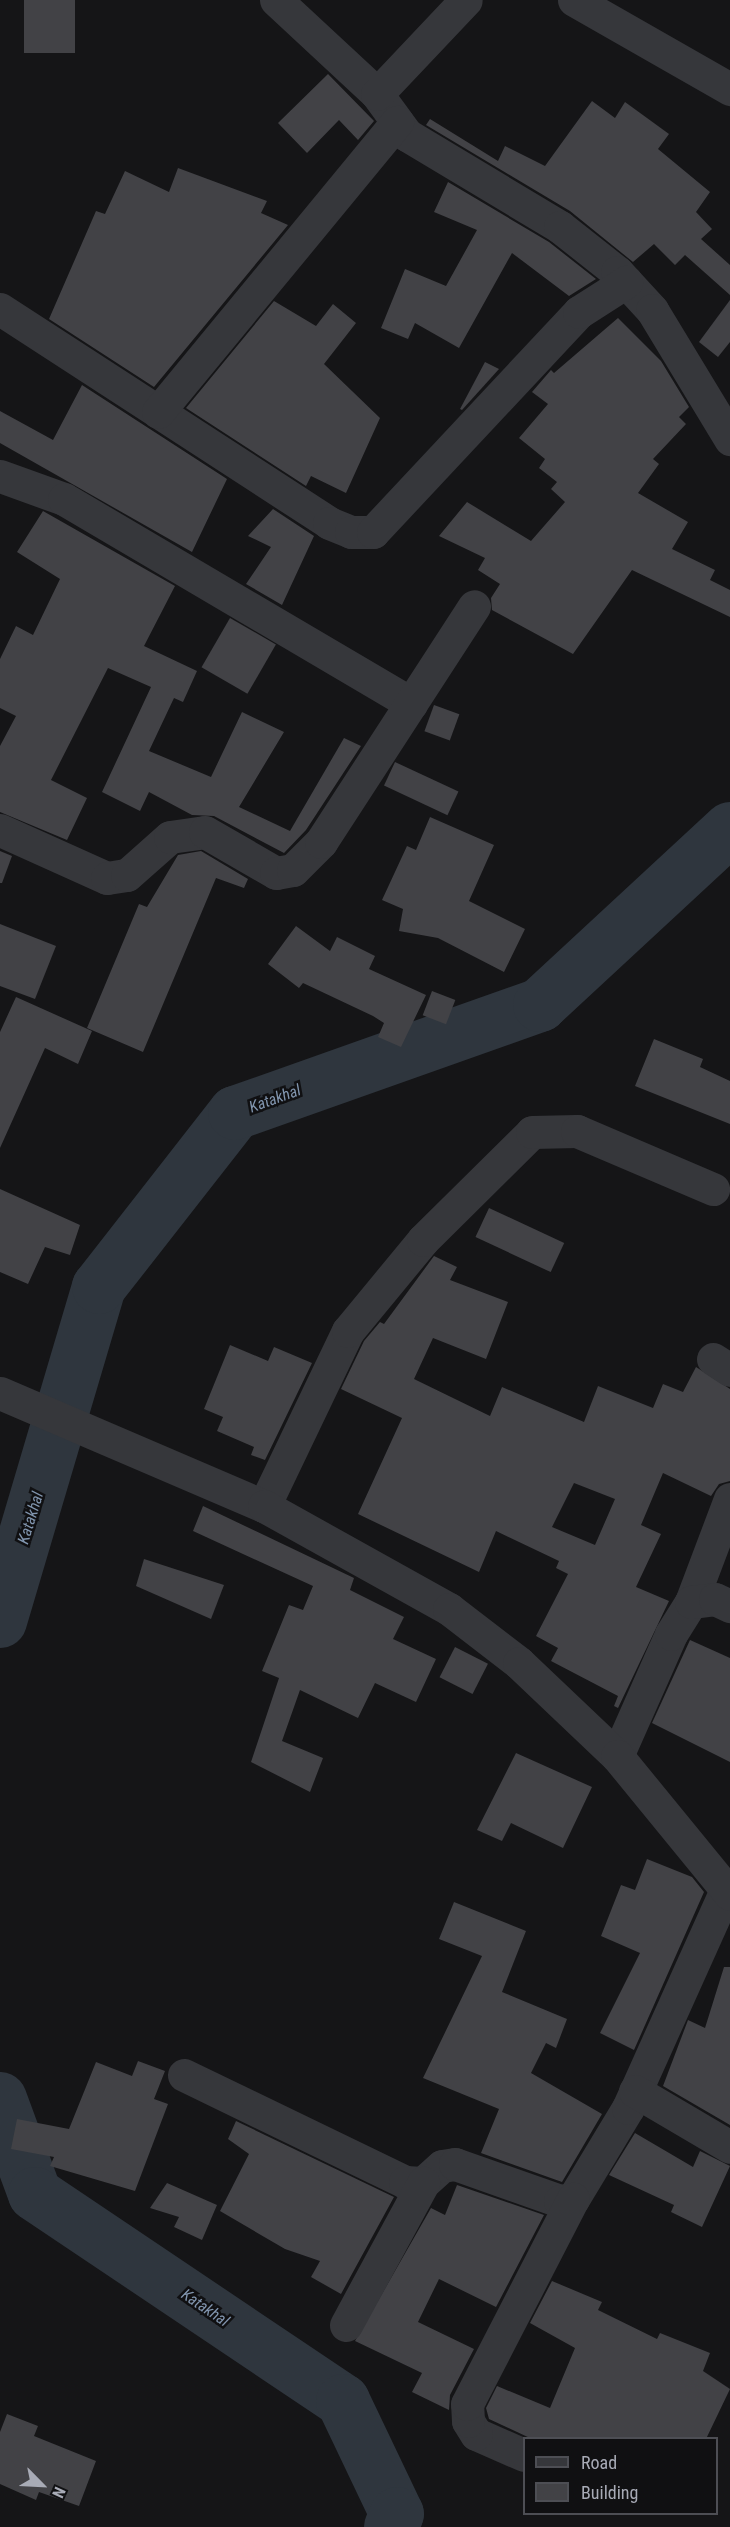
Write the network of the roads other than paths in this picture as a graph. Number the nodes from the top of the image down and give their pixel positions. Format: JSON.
{"nodes":[{"id":1,"x":276,"y":0,"type":"edge"},
{"id":2,"x":466,"y":0,"type":"edge"},
{"id":3,"x":574,"y":0,"type":"edge"},
{"id":4,"x":730,"y":89,"type":"edge"},
{"id":5,"x":377,"y":94,"type":"junction"},
{"id":6,"x":397,"y":122,"type":"junction"},
{"id":7,"x":626,"y":282,"type":"junction"},
{"id":8,"x":0,"y":309,"type":"edge"},
{"id":9,"x":158,"y":412,"type":"junction"},
{"id":10,"x":730,"y":440,"type":"edge"},
{"id":11,"x":0,"y":476,"type":"edge"},
{"id":12,"x":474,"y":606,"type":"dead end"},
{"id":13,"x":411,"y":703,"type":"junction"},
{"id":14,"x":0,"y":830,"type":"edge"},
{"id":15,"x":713,"y":1189,"type":"dead end"},
{"id":16,"x":0,"y":1393,"type":"edge"},
{"id":17,"x":730,"y":1499,"type":"edge"},
{"id":18,"x":264,"y":1506,"type":"junction"},
{"id":19,"x":692,"y":1602,"type":"junction"},
{"id":20,"x":730,"y":1606,"type":"edge"},
{"id":21,"x":617,"y":1756,"type":"junction"},
{"id":22,"x":728,"y":1892,"type":"edge"},
{"id":23,"x":184,"y":2074,"type":"dead end"},
{"id":24,"x":635,"y":2091,"type":"junction"},
{"id":25,"x":730,"y":2147,"type":"edge"},
{"id":26,"x":423,"y":2183,"type":"junction"},
{"id":27,"x":573,"y":2199,"type":"junction"},
{"id":28,"x":346,"y":2325,"type":"dead end"},
{"id":29,"x":523,"y":2454,"type":"edge"}],
"edges":[{"from":1,"to":5,"type":"street"},
{"from":2,"to":5,"type":"street"},
{"from":3,"to":4,"type":"street"},
{"from":5,"to":6,"type":"street"},
{"from":6,"to":7,"type":"street"},
{"from":6,"to":9,"type":"street"},
{"from":7,"to":9,"type":"street"},
{"from":7,"to":10,"type":"street"},
{"from":8,"to":9,"type":"street"},
{"from":11,"to":13,"type":"street"},
{"from":12,"to":13,"type":"street"},
{"from":13,"to":14,"type":"street"},
{"from":15,"to":18,"type":"street"},
{"from":16,"to":18,"type":"street"},
{"from":17,"to":19,"type":"street"},
{"from":18,"to":21,"type":"street"},
{"from":19,"to":20,"type":"street"},
{"from":19,"to":21,"type":"street"},
{"from":21,"to":22,"type":"street"},
{"from":22,"to":24,"type":"street"},
{"from":23,"to":26,"type":"street"},
{"from":24,"to":25,"type":"street"},
{"from":24,"to":27,"type":"street"},
{"from":26,"to":27,"type":"street"},
{"from":26,"to":28,"type":"street"},
{"from":27,"to":29,"type":"street"}]}
